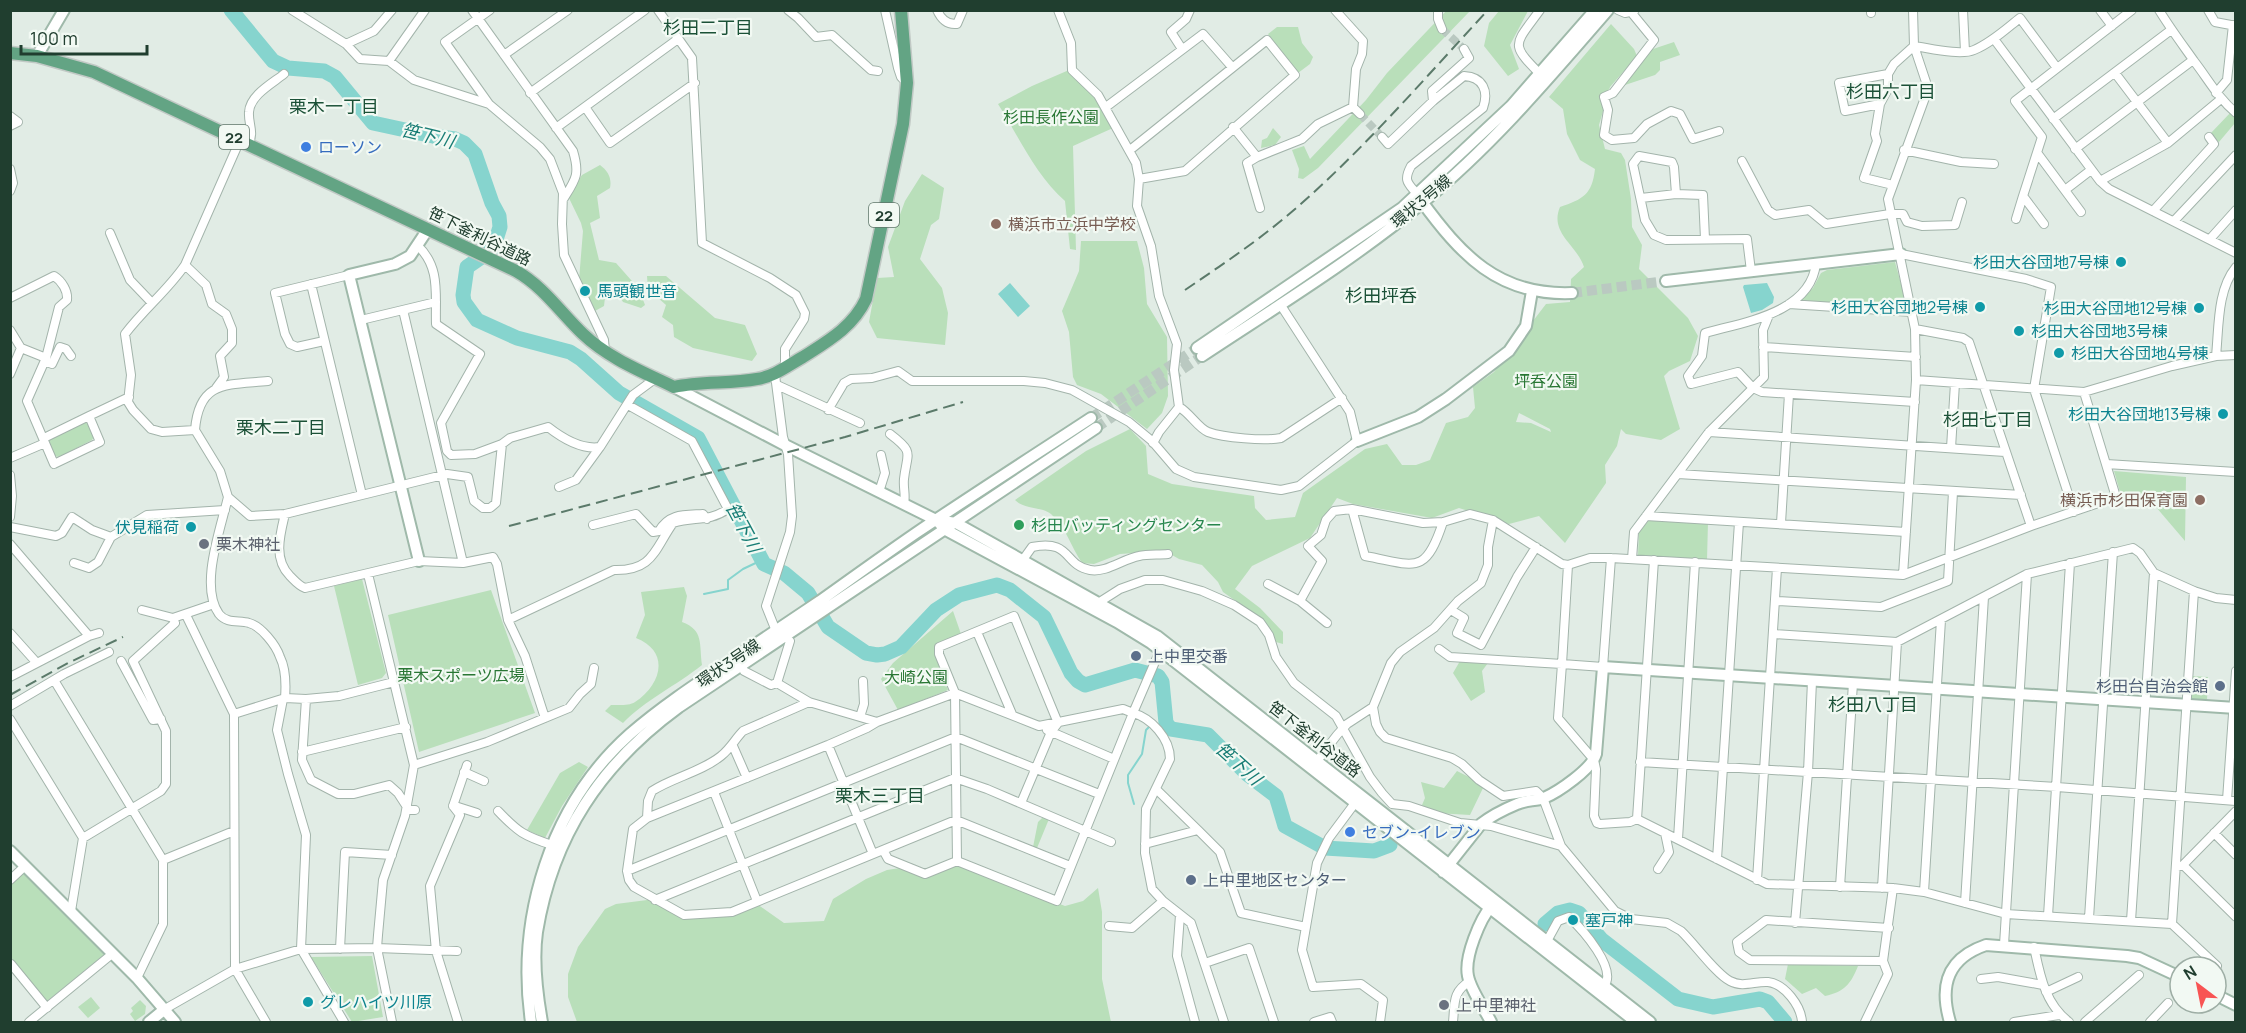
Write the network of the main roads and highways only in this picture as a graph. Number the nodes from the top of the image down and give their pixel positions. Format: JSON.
{"nodes":[{"id":1,"x":901,"y":10,"type":"edge"},
{"id":2,"x":10,"y":53,"type":"edge"}],
"edges":[{"from":1,"to":2,"type":"main road","name":"笹下釜利谷道路","number":"22"}]}
